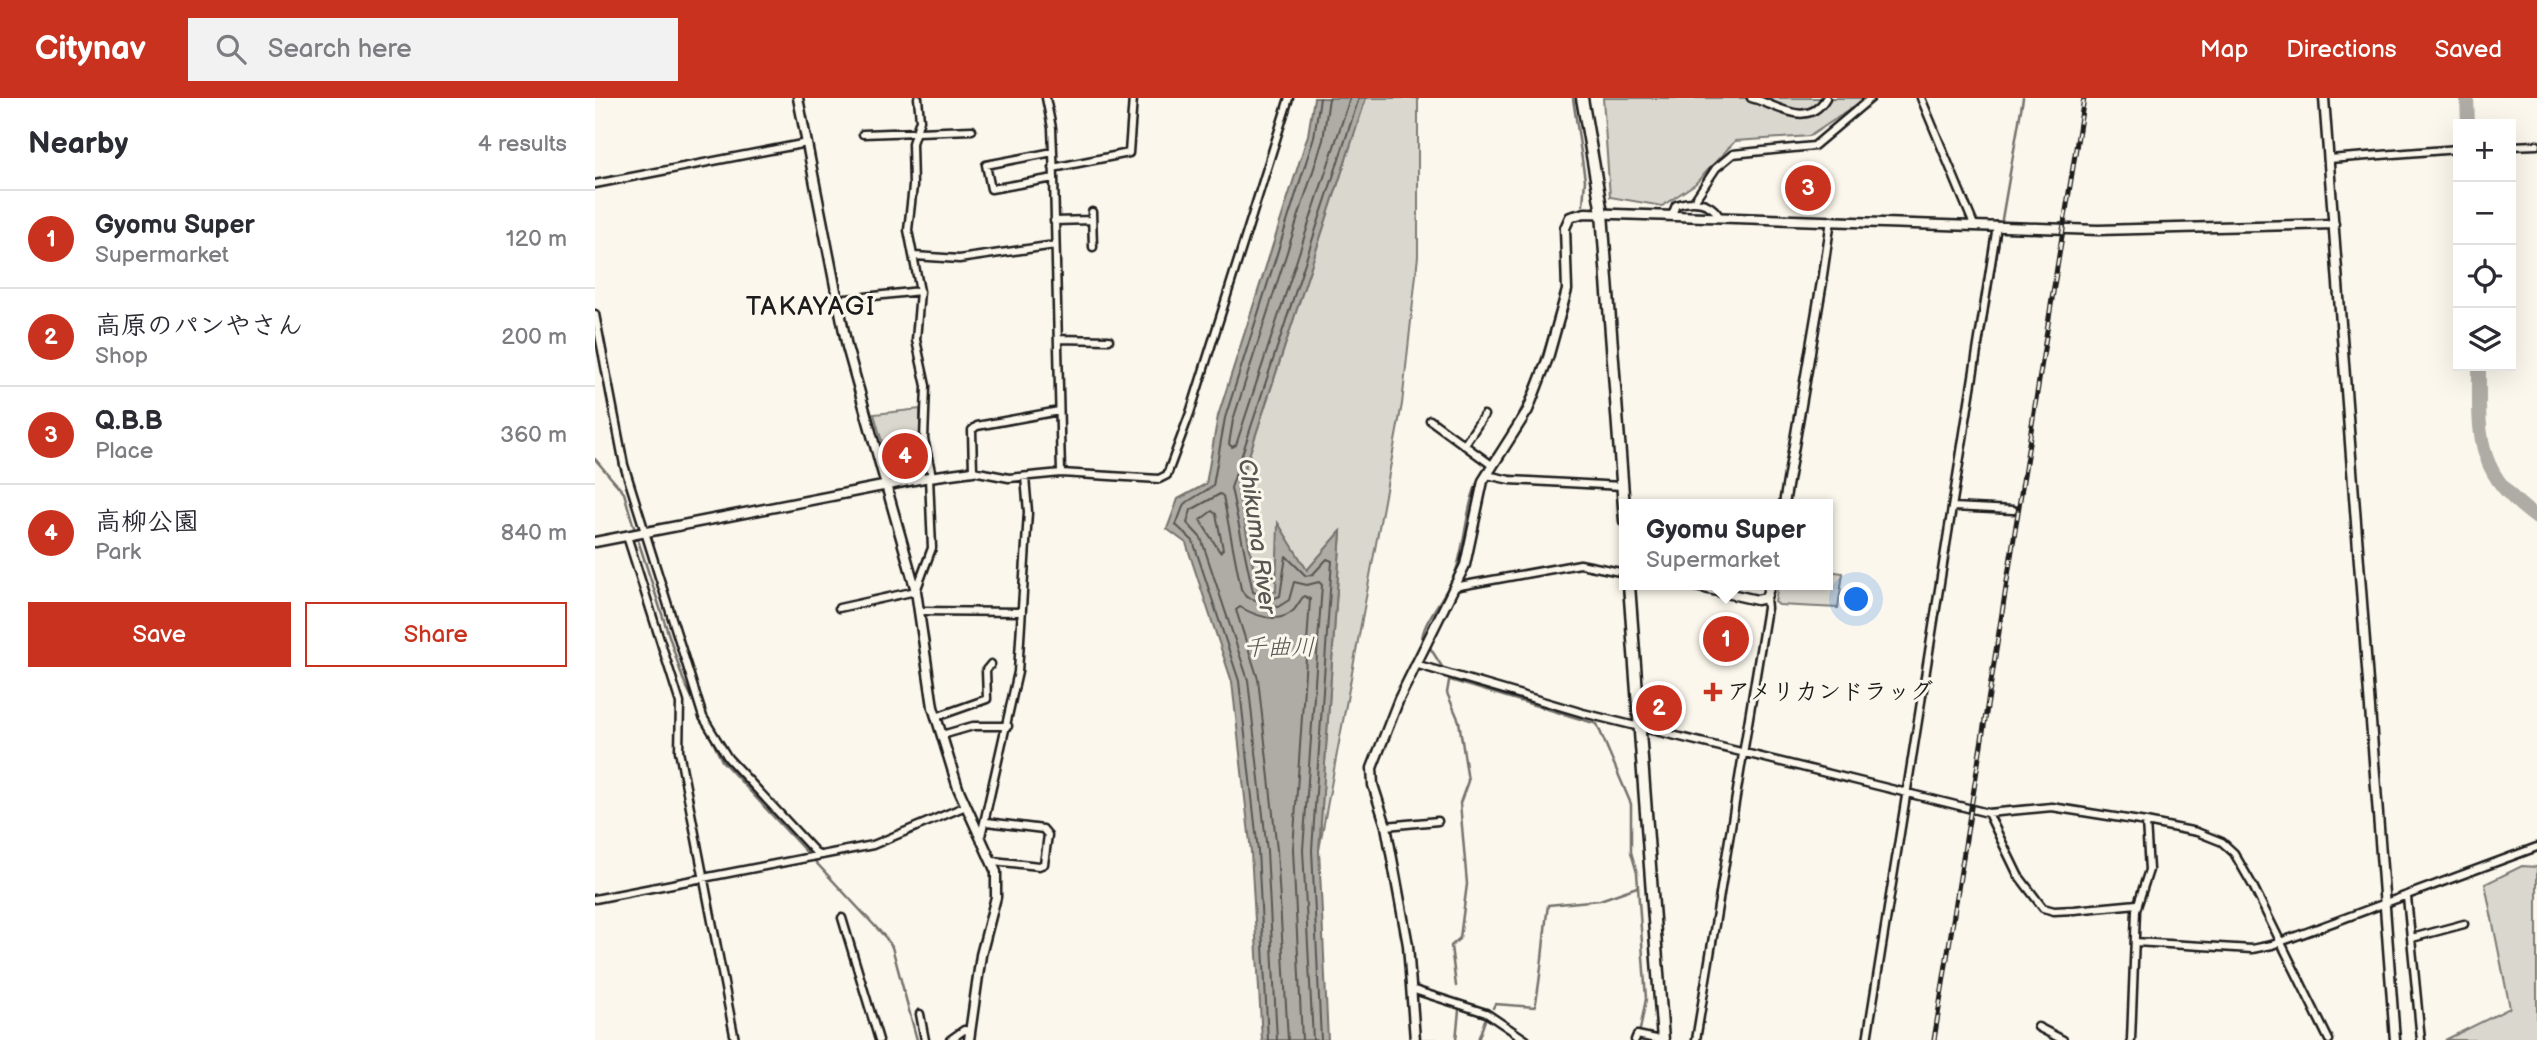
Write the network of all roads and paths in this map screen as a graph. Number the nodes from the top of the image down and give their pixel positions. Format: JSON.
{"nodes":[{"id":1,"x":798,"y":98,"type":"edge"},
{"id":2,"x":918,"y":98,"type":"edge"},
{"id":3,"x":1046,"y":98,"type":"edge"},
{"id":4,"x":1133,"y":98,"type":"edge"},
{"id":5,"x":1289,"y":98,"type":"edge"},
{"id":6,"x":1583,"y":98,"type":"edge"},
{"id":7,"x":1751,"y":98,"type":"edge"},
{"id":8,"x":1826,"y":98,"type":"edge"},
{"id":9,"x":1871,"y":98,"type":"edge"},
{"id":10,"x":1921,"y":98,"type":"edge"},
{"id":11,"x":2324,"y":98,"type":"edge"},
{"id":12,"x":972,"y":130,"type":"dead end"},
{"id":13,"x":914,"y":131,"type":"junction"},
{"id":14,"x":863,"y":134,"type":"dead end"},
{"id":15,"x":807,"y":143,"type":"junction"},
{"id":16,"x":2537,"y":145,"type":"edge"},
{"id":17,"x":2516,"y":146,"type":"edge"},
{"id":18,"x":2453,"y":149,"type":"edge"},
{"id":19,"x":1053,"y":152,"type":"junction"},
{"id":20,"x":2329,"y":159,"type":"junction"},
{"id":21,"x":1053,"y":168,"type":"junction"},
{"id":22,"x":1054,"y":178,"type":"junction"},
{"id":23,"x":595,"y":184,"type":"edge"},
{"id":24,"x":1694,"y":201,"type":"junction"},
{"id":25,"x":1092,"y":212,"type":"dead end"},
{"id":26,"x":1602,"y":213,"type":"junction"},
{"id":27,"x":1672,"y":215,"type":"junction"},
{"id":28,"x":1719,"y":216,"type":"junction"},
{"id":29,"x":1092,"y":220,"type":"junction"},
{"id":30,"x":1831,"y":220,"type":"junction"},
{"id":31,"x":1054,"y":221,"type":"junction"},
{"id":32,"x":1974,"y":225,"type":"junction"},
{"id":33,"x":2334,"y":225,"type":"junction"},
{"id":34,"x":1997,"y":226,"type":"junction"},
{"id":35,"x":1055,"y":245,"type":"junction"},
{"id":36,"x":1093,"y":247,"type":"dead end"},
{"id":37,"x":915,"y":256,"type":"junction"},
{"id":38,"x":1822,"y":282,"type":"joint"},
{"id":39,"x":920,"y":290,"type":"junction"},
{"id":40,"x":837,"y":300,"type":"junction"},
{"id":41,"x":595,"y":314,"type":"edge"},
{"id":42,"x":1058,"y":339,"type":"junction"},
{"id":43,"x":1109,"y":340,"type":"dead end"},
{"id":44,"x":1059,"y":411,"type":"junction"},
{"id":45,"x":1484,"y":415,"type":"dead end"},
{"id":46,"x":1430,"y":419,"type":"dead end"},
{"id":47,"x":1465,"y":444,"type":"junction"},
{"id":48,"x":1493,"y":466,"type":"junction"},
{"id":49,"x":973,"y":471,"type":"junction"},
{"id":50,"x":1061,"y":472,"type":"junction"},
{"id":51,"x":1487,"y":475,"type":"junction"},
{"id":52,"x":930,"y":476,"type":"junction"},
{"id":53,"x":1025,"y":477,"type":"junction"},
{"id":54,"x":886,"y":485,"type":"junction"},
{"id":55,"x":1622,"y":486,"type":"junction"},
{"id":56,"x":1623,"y":499,"type":"edge"},
{"id":57,"x":1785,"y":499,"type":"edge"},
{"id":58,"x":1955,"y":507,"type":"junction"},
{"id":59,"x":2013,"y":510,"type":"dead end"},
{"id":60,"x":636,"y":534,"type":"junction"},
{"id":61,"x":595,"y":542,"type":"edge"},
{"id":62,"x":1619,"y":572,"type":"edge"},
{"id":63,"x":1454,"y":587,"type":"junction"},
{"id":64,"x":1629,"y":590,"type":"edge"},
{"id":65,"x":1711,"y":590,"type":"edge"},
{"id":66,"x":1768,"y":590,"type":"edge"},
{"id":67,"x":916,"y":591,"type":"junction"},
{"id":68,"x":1766,"y":598,"type":"junction"},
{"id":69,"x":839,"y":608,"type":"dead end"},
{"id":70,"x":919,"y":611,"type":"junction"},
{"id":71,"x":1022,"y":612,"type":"junction"},
{"id":72,"x":991,"y":664,"type":"dead end"},
{"id":73,"x":1415,"y":664,"type":"junction"},
{"id":74,"x":936,"y":717,"type":"junction"},
{"id":75,"x":1008,"y":726,"type":"junction"},
{"id":76,"x":1640,"y":727,"type":"junction"},
{"id":77,"x":942,"y":735,"type":"junction"},
{"id":78,"x":1743,"y":753,"type":"junction"},
{"id":79,"x":1906,"y":793,"type":"junction"},
{"id":80,"x":966,"y":806,"type":"junction"},
{"id":81,"x":1988,"y":813,"type":"junction"},
{"id":82,"x":1439,"y":821,"type":"dead end"},
{"id":83,"x":987,"y":822,"type":"junction"},
{"id":84,"x":2146,"y":822,"type":"junction"},
{"id":85,"x":1386,"y":826,"type":"junction"},
{"id":86,"x":981,"y":836,"type":"junction"},
{"id":87,"x":2537,"y":847,"type":"edge"},
{"id":88,"x":813,"y":856,"type":"junction"},
{"id":89,"x":993,"y":861,"type":"junction"},
{"id":90,"x":703,"y":878,"type":"junction"},
{"id":91,"x":2407,"y":897,"type":"junction"},
{"id":92,"x":595,"y":899,"type":"edge"},
{"id":93,"x":2137,"y":904,"type":"junction"},
{"id":94,"x":2385,"y":906,"type":"junction"},
{"id":95,"x":842,"y":918,"type":"dead end"},
{"id":96,"x":2464,"y":924,"type":"dead end"},
{"id":97,"x":2412,"y":938,"type":"junction"},
{"id":98,"x":2135,"y":943,"type":"junction"},
{"id":99,"x":2283,"y":943,"type":"junction"},
{"id":100,"x":1411,"y":989,"type":"junction"},
{"id":101,"x":920,"y":1014,"type":"dead end"},
{"id":102,"x":2038,"y":1027,"type":"dead end"},
{"id":103,"x":970,"y":1036,"type":"edge"},
{"id":104,"x":1637,"y":1037,"type":"edge"},
{"id":105,"x":735,"y":1040,"type":"edge"},
{"id":106,"x":879,"y":1040,"type":"edge"},
{"id":107,"x":925,"y":1040,"type":"edge"},
{"id":108,"x":950,"y":1040,"type":"edge"},
{"id":109,"x":1415,"y":1040,"type":"edge"},
{"id":110,"x":1526,"y":1040,"type":"edge"},
{"id":111,"x":1662,"y":1040,"type":"edge"},
{"id":112,"x":1696,"y":1040,"type":"edge"},
{"id":113,"x":1867,"y":1040,"type":"edge"},
{"id":114,"x":2063,"y":1040,"type":"edge"},
{"id":115,"x":2131,"y":1040,"type":"edge"},
{"id":116,"x":2329,"y":1040,"type":"edge"},
{"id":117,"x":2395,"y":1040,"type":"edge"},
{"id":118,"x":2421,"y":1040,"type":"edge"}],
"edges":[{"from":1,"to":15,"type":"street"},
{"from":2,"to":13,"type":"street"},
{"from":3,"to":19,"type":"street"},
{"from":4,"to":21,"type":"street"},
{"from":5,"to":50,"type":"street"},
{"from":6,"to":26,"type":"main road"},
{"from":7,"to":8,"type":"street"},
{"from":9,"to":24,"type":"street"},
{"from":10,"to":32,"type":"street"},
{"from":11,"to":20,"type":"street"},
{"from":12,"to":13,"type":"street"},
{"from":13,"to":14,"type":"street"},
{"from":13,"to":37,"type":"street"},
{"from":15,"to":23,"type":"street"},
{"from":15,"to":40,"type":"street"},
{"from":16,"to":17,"type":"street"},
{"from":18,"to":20,"type":"street"},
{"from":19,"to":21,"type":"street"},
{"from":19,"to":22,"type":"street"},
{"from":20,"to":33,"type":"street"},
{"from":21,"to":22,"type":"street"},
{"from":22,"to":31,"type":"street"},
{"from":24,"to":27,"type":"street"},
{"from":24,"to":28,"type":"street"},
{"from":25,"to":29,"type":"street"},
{"from":26,"to":27,"type":"street"},
{"from":26,"to":48,"type":"street"},
{"from":26,"to":55,"type":"main road"},
{"from":27,"to":28,"type":"street"},
{"from":28,"to":30,"type":"street"},
{"from":29,"to":31,"type":"street"},
{"from":29,"to":36,"type":"street"},
{"from":30,"to":32,"type":"street"},
{"from":30,"to":38,"type":"street"},
{"from":31,"to":35,"type":"street"},
{"from":32,"to":34,"type":"street"},
{"from":33,"to":34,"type":"street"},
{"from":33,"to":94,"type":"street"},
{"from":34,"to":58,"type":"street"},
{"from":35,"to":37,"type":"street"},
{"from":35,"to":42,"type":"street"},
{"from":37,"to":39,"type":"street"},
{"from":38,"to":57,"type":"street"},
{"from":39,"to":40,"type":"street"},
{"from":39,"to":52,"type":"street"},
{"from":40,"to":54,"type":"street"},
{"from":41,"to":60,"type":"street"},
{"from":42,"to":43,"type":"street"},
{"from":42,"to":44,"type":"street"},
{"from":44,"to":49,"type":"street"},
{"from":44,"to":50,"type":"street"},
{"from":45,"to":47,"type":"street"},
{"from":46,"to":47,"type":"street"},
{"from":47,"to":48,"type":"street"},
{"from":48,"to":51,"type":"street"},
{"from":49,"to":52,"type":"street"},
{"from":49,"to":53,"type":"street"},
{"from":50,"to":53,"type":"street"},
{"from":51,"to":55,"type":"street"},
{"from":51,"to":63,"type":"street"},
{"from":52,"to":54,"type":"street"},
{"from":52,"to":67,"type":"street"},
{"from":53,"to":71,"type":"street"},
{"from":54,"to":60,"type":"street"},
{"from":54,"to":67,"type":"street"},
{"from":55,"to":56,"type":"main road"},
{"from":58,"to":59,"type":"street"},
{"from":58,"to":79,"type":"street"},
{"from":60,"to":61,"type":"street"},
{"from":60,"to":88,"type":"street"},
{"from":60,"to":90,"type":"street"},
{"from":62,"to":63,"type":"street"},
{"from":63,"to":73,"type":"street"},
{"from":64,"to":76,"type":"main road"},
{"from":65,"to":68,"type":"street"},
{"from":66,"to":68,"type":"street"},
{"from":67,"to":69,"type":"street"},
{"from":67,"to":70,"type":"street"},
{"from":68,"to":78,"type":"street"},
{"from":70,"to":71,"type":"street"},
{"from":70,"to":74,"type":"street"},
{"from":71,"to":75,"type":"street"},
{"from":72,"to":74,"type":"street"},
{"from":73,"to":76,"type":"street"},
{"from":73,"to":85,"type":"street"},
{"from":74,"to":77,"type":"street"},
{"from":75,"to":77,"type":"street"},
{"from":75,"to":83,"type":"street"},
{"from":76,"to":78,"type":"street"},
{"from":76,"to":111,"type":"main road"},
{"from":77,"to":80,"type":"street"},
{"from":78,"to":79,"type":"street"},
{"from":78,"to":112,"type":"street"},
{"from":79,"to":81,"type":"street"},
{"from":79,"to":113,"type":"street"},
{"from":80,"to":86,"type":"street"},
{"from":80,"to":88,"type":"street"},
{"from":81,"to":84,"type":"street"},
{"from":81,"to":93,"type":"street"},
{"from":82,"to":85,"type":"street"},
{"from":83,"to":86,"type":"street"},
{"from":83,"to":89,"type":"street"},
{"from":84,"to":93,"type":"street"},
{"from":84,"to":99,"type":"street"},
{"from":85,"to":100,"type":"street"},
{"from":86,"to":89,"type":"street"},
{"from":87,"to":91,"type":"street"},
{"from":88,"to":90,"type":"street"},
{"from":89,"to":103,"type":"street"},
{"from":90,"to":92,"type":"street"},
{"from":90,"to":105,"type":"street"},
{"from":91,"to":94,"type":"street"},
{"from":91,"to":97,"type":"street"},
{"from":93,"to":98,"type":"street"},
{"from":94,"to":99,"type":"street"},
{"from":94,"to":117,"type":"street"},
{"from":95,"to":106,"type":"street"},
{"from":96,"to":97,"type":"street"},
{"from":97,"to":118,"type":"street"},
{"from":98,"to":99,"type":"street"},
{"from":98,"to":115,"type":"street"},
{"from":99,"to":116,"type":"street"},
{"from":100,"to":109,"type":"street"},
{"from":100,"to":110,"type":"street"},
{"from":101,"to":107,"type":"street"},
{"from":102,"to":114,"type":"street"},
{"from":103,"to":108,"type":"street"},
{"from":104,"to":111,"type":"street"}]}
